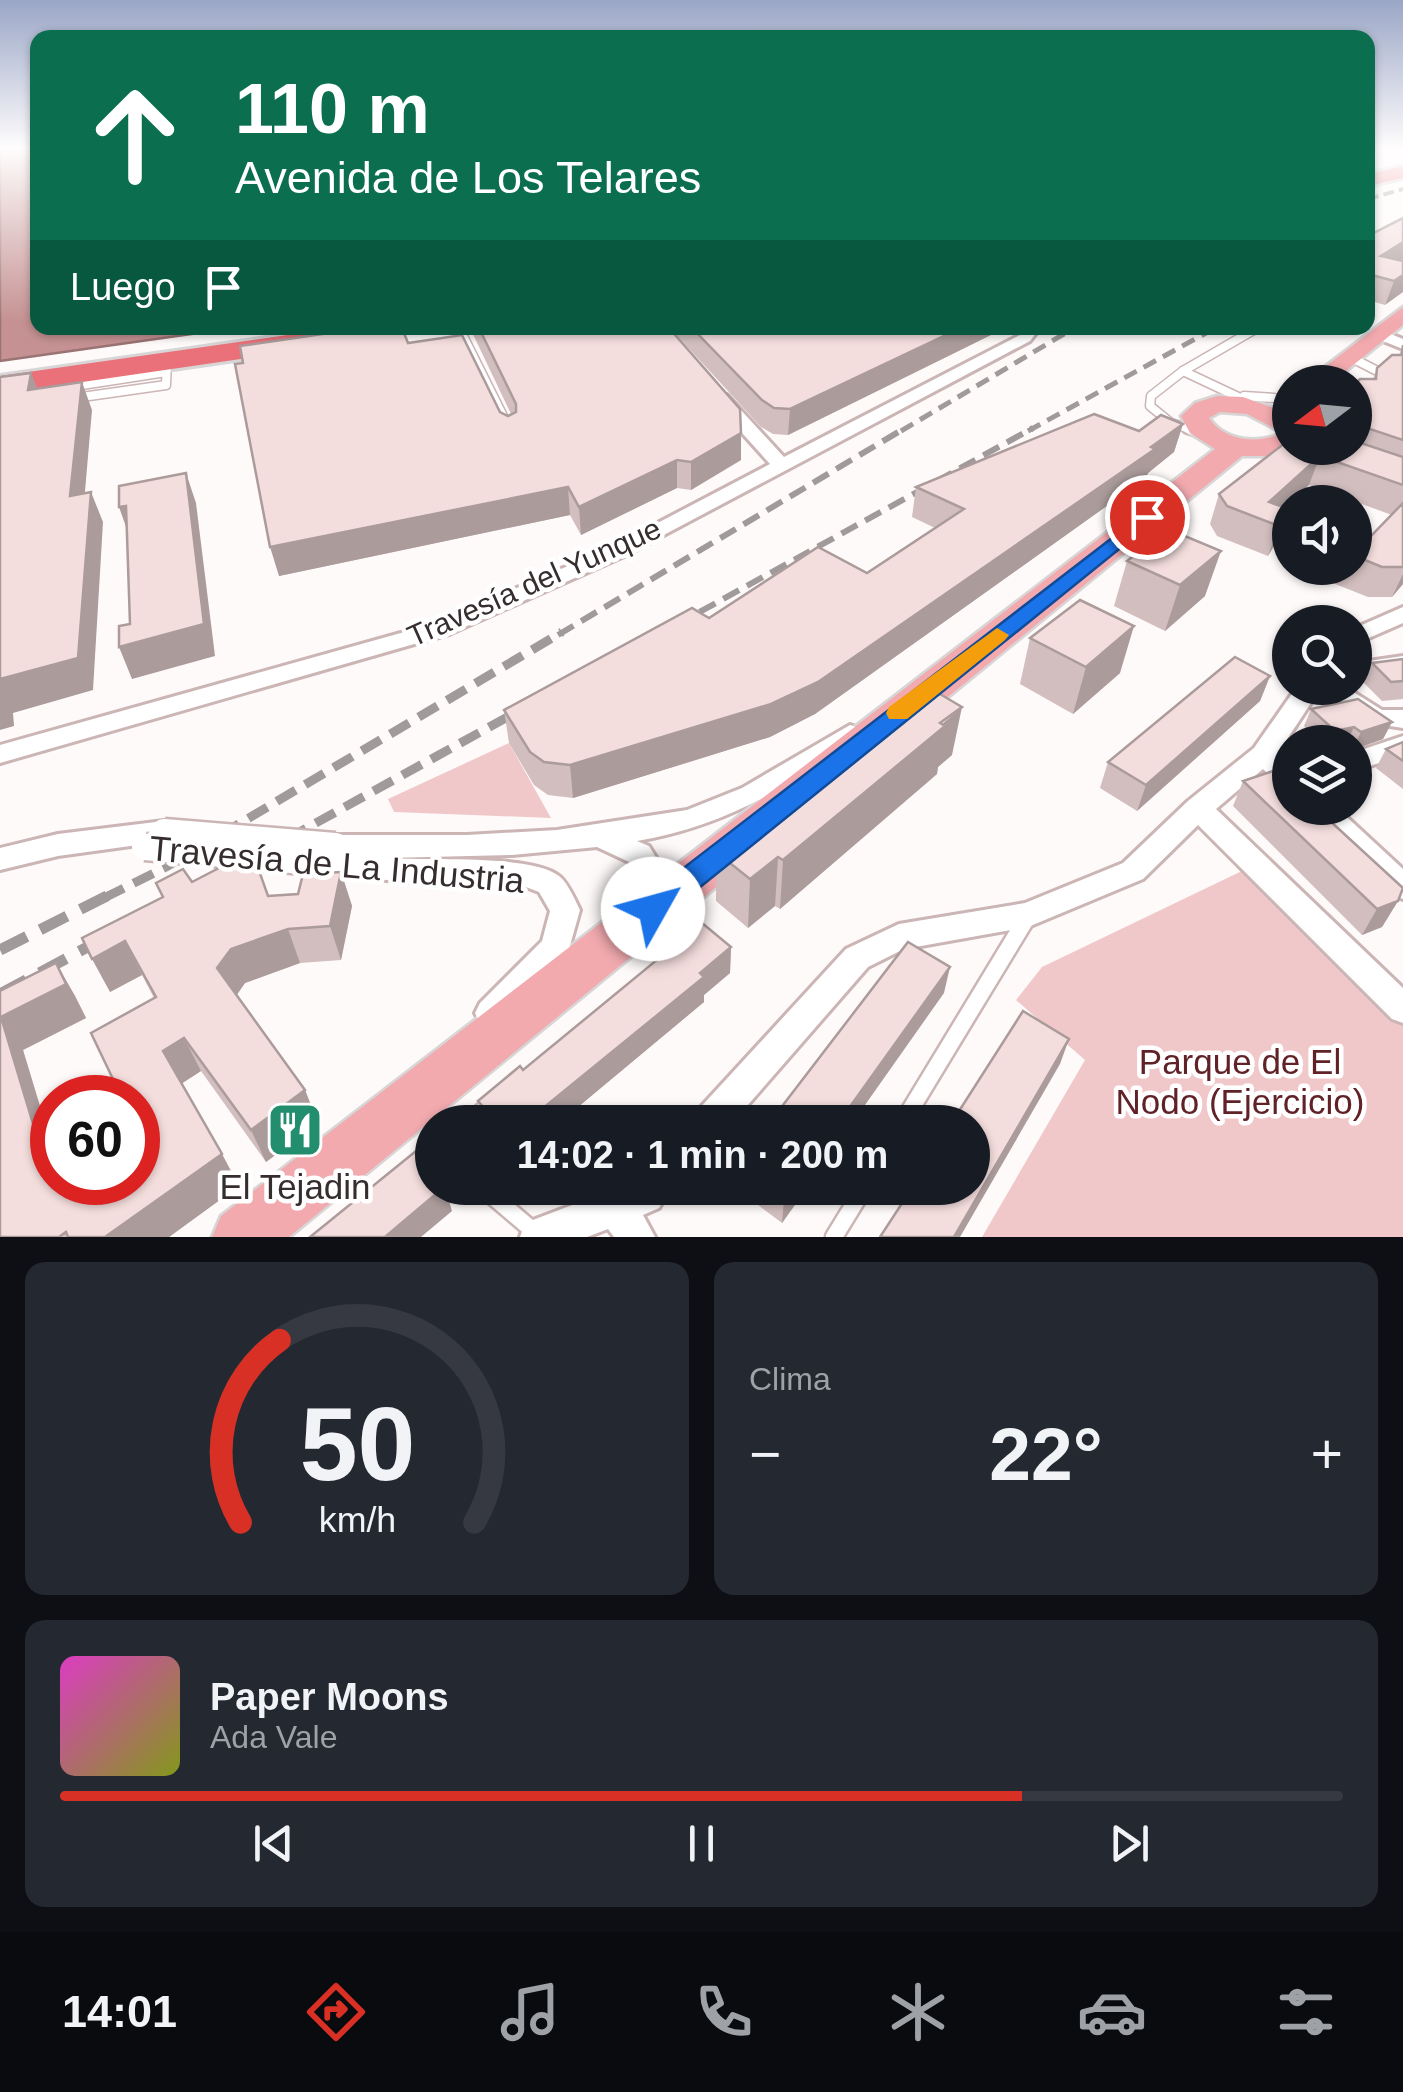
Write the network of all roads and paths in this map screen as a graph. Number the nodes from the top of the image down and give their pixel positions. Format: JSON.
{"nodes":[{"id":1,"x":1403,"y":314,"type":"edge"},
{"id":2,"x":1378,"y":334,"type":"junction"},
{"id":3,"x":351,"y":335,"type":"edge"},
{"id":4,"x":462,"y":335,"type":"edge"},
{"id":5,"x":1028,"y":335,"type":"edge"},
{"id":6,"x":1245,"y":335,"type":"edge"},
{"id":7,"x":1403,"y":344,"type":"edge"},
{"id":8,"x":1350,"y":356,"type":"junction"},
{"id":9,"x":1339,"y":365,"type":"edge"},
{"id":10,"x":1182,"y":371,"type":"junction"},
{"id":11,"x":1387,"y":376,"type":"edge"},
{"id":12,"x":706,"y":382,"type":"edge"},
{"id":13,"x":0,"y":385,"type":"edge"},
{"id":14,"x":1263,"y":404,"type":"edge"},
{"id":15,"x":1205,"y":432,"type":"junction"},
{"id":16,"x":511,"y":434,"type":"edge"},
{"id":17,"x":1237,"y":446,"type":"junction"},
{"id":18,"x":1272,"y":448,"type":"edge"},
{"id":19,"x":779,"y":464,"type":"junction"},
{"id":20,"x":1205,"y":471,"type":"junction"},
{"id":21,"x":1403,"y":614,"type":"edge"},
{"id":22,"x":1372,"y":629,"type":"edge"},
{"id":23,"x":974,"y":653,"type":"junction"},
{"id":24,"x":1403,"y":664,"type":"edge"},
{"id":25,"x":1372,"y":669,"type":"edge"},
{"id":26,"x":1297,"y":705,"type":"edge"},
{"id":27,"x":1355,"y":705,"type":"edge"},
{"id":28,"x":1403,"y":719,"type":"edge"},
{"id":29,"x":1403,"y":745,"type":"edge"},
{"id":30,"x":0,"y":754,"type":"edge"},
{"id":31,"x":1264,"y":755,"type":"junction"},
{"id":32,"x":1372,"y":756,"type":"edge"},
{"id":33,"x":1272,"y":762,"type":"edge"},
{"id":34,"x":1198,"y":808,"type":"junction"},
{"id":35,"x":1338,"y":825,"type":"edge"},
{"id":36,"x":598,"y":836,"type":"junction"},
{"id":37,"x":325,"y":854,"type":"junction"},
{"id":38,"x":0,"y":858,"type":"edge"},
{"id":39,"x":1403,"y":887,"type":"edge"},
{"id":40,"x":1028,"y":915,"type":"junction"},
{"id":41,"x":612,"y":942,"type":"junction"},
{"id":42,"x":1403,"y":1009,"type":"edge"},
{"id":43,"x":500,"y":1097,"type":"edge"},
{"id":44,"x":490,"y":1105,"type":"edge"},
{"id":45,"x":725,"y":1105,"type":"edge"},
{"id":46,"x":913,"y":1105,"type":"edge"},
{"id":47,"x":390,"y":1117,"type":"junction"},
{"id":48,"x":415,"y":1168,"type":"edge"},
{"id":49,"x":402,"y":1178,"type":"edge"},
{"id":50,"x":502,"y":1205,"type":"edge"},
{"id":51,"x":854,"y":1205,"type":"edge"},
{"id":52,"x":626,"y":1222,"type":"edge"},
{"id":53,"x":242,"y":1237,"type":"edge"},
{"id":54,"x":539,"y":1237,"type":"edge"},
{"id":55,"x":834,"y":1237,"type":"edge"}],
"edges":[{"from":1,"to":2,"type":"main road"},
{"from":2,"to":7,"type":"street"},
{"from":2,"to":8,"type":"main road"},
{"from":3,"to":13,"type":"highway"},
{"from":4,"to":16,"type":"lane"},
{"from":5,"to":19,"type":"street","name":"Travesía del Yunque"},
{"from":6,"to":10,"type":"lane"},
{"from":8,"to":9,"type":"main road"},
{"from":8,"to":11,"type":"lane"},
{"from":10,"to":14,"type":"lane"},
{"from":10,"to":15,"type":"lane"},
{"from":12,"to":19,"type":"street"},
{"from":14,"to":15,"type":"main road"},
{"from":15,"to":17,"type":"main road"},
{"from":15,"to":20,"type":"main road"},
{"from":17,"to":18,"type":"main road"},
{"from":17,"to":20,"type":"main road"},
{"from":19,"to":30,"type":"street","name":"Travesía del Yunque"},
{"from":20,"to":23,"type":"main road"},
{"from":21,"to":22,"type":"street"},
{"from":23,"to":36,"type":"street","name":"Travesía de La Industria"},
{"from":23,"to":41,"type":"main road"},
{"from":24,"to":25,"type":"street"},
{"from":26,"to":31,"type":"street"},
{"from":27,"to":28,"type":"street"},
{"from":29,"to":32,"type":"street"},
{"from":31,"to":33,"type":"street"},
{"from":31,"to":34,"type":"street"},
{"from":34,"to":40,"type":"street"},
{"from":34,"to":42,"type":"street"},
{"from":35,"to":39,"type":"street"},
{"from":36,"to":37,"type":"street","name":"Travesía de La Industria"},
{"from":36,"to":41,"type":"street"},
{"from":37,"to":38,"type":"street","name":"Travesía de La Industria","bridge":true},
{"from":37,"to":47,"type":"street","name":"Travesía de La Industria"},
{"from":40,"to":45,"type":"street"},
{"from":40,"to":46,"type":"lane"},
{"from":41,"to":47,"type":"main road"},
{"from":43,"to":44,"type":"lane"},
{"from":47,"to":53,"type":"main road"},
{"from":48,"to":49,"type":"lane"},
{"from":50,"to":54,"type":"lane"},
{"from":51,"to":55,"type":"lane"},
{"from":52,"to":54,"type":"street"}]}
